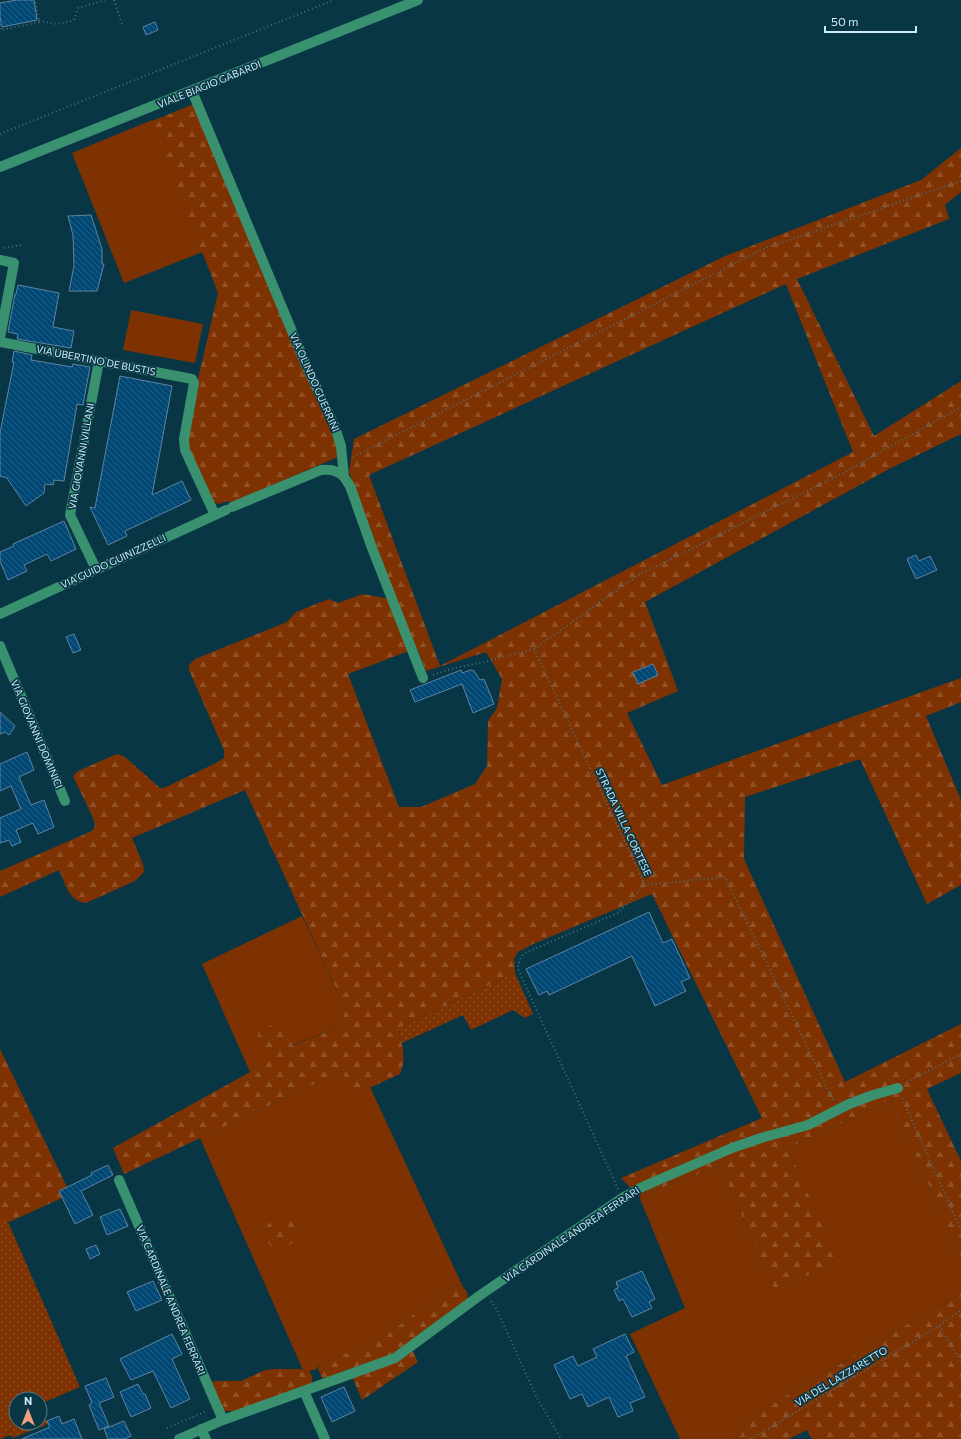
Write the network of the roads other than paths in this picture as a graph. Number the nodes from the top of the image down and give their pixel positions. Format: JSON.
{"nodes":[{"id":1,"x":418,"y":0,"type":"edge"},
{"id":2,"x":192,"y":91,"type":"junction"},
{"id":3,"x":0,"y":167,"type":"edge"},
{"id":4,"x":0,"y":260,"type":"edge"},
{"id":5,"x":0,"y":338,"type":"edge"},
{"id":6,"x":0,"y":342,"type":"edge"},
{"id":7,"x":99,"y":361,"type":"junction"},
{"id":8,"x":344,"y":477,"type":"junction"},
{"id":9,"x":215,"y":515,"type":"junction"},
{"id":10,"x":96,"y":569,"type":"junction"},
{"id":11,"x":0,"y":614,"type":"edge"},
{"id":12,"x":0,"y":646,"type":"edge"},
{"id":13,"x":423,"y":678,"type":"road end"},
{"id":14,"x":66,"y":801,"type":"dead end"},
{"id":15,"x":898,"y":1088,"type":"road end"},
{"id":16,"x":119,"y":1180,"type":"dead end"},
{"id":17,"x":304,"y":1391,"type":"junction"},
{"id":18,"x":223,"y":1420,"type":"junction"},
{"id":19,"x":201,"y":1429,"type":"junction"},
{"id":20,"x":179,"y":1439,"type":"edge"},
{"id":21,"x":206,"y":1439,"type":"edge"},
{"id":22,"x":325,"y":1439,"type":"edge"}],
"edges":[{"from":1,"to":2,"type":"street","name":"VIALE BIAGIO GABARDI"},
{"from":2,"to":3,"type":"street","name":"VIALE BIAGIO GABARDI"},
{"from":2,"to":8,"type":"street","name":"VIA OLINDO GUERRINI"},
{"from":4,"to":5,"type":"street"},
{"from":6,"to":7,"type":"street","name":"VIA UBERTINO DE BUSTIS"},
{"from":7,"to":9,"type":"street","name":"VIA UBERTINO DE BUSTIS"},
{"from":7,"to":10,"type":"street","name":"VIA GIOVANNI VILLANI"},
{"from":8,"to":9,"type":"street","name":"VIA GUIDO GUINIZZELLI"},
{"from":8,"to":13,"type":"street","name":"VIA OLINDO GUERRINI"},
{"from":9,"to":10,"type":"street","name":"VIA GUIDO GUINIZZELLI"},
{"from":10,"to":11,"type":"street","name":"VIA GUIDO GUINIZZELLI"},
{"from":12,"to":14,"type":"street","name":"VIA GIOVANNI DOMINICI"},
{"from":15,"to":17,"type":"street","name":"VIA CARDINALE ANDREA FERRARI"},
{"from":16,"to":18,"type":"street","name":"VIA CARDINALE ANDREA FERRARI"},
{"from":17,"to":18,"type":"street","name":"VIA CARDINALE ANDREA FERRARI"},
{"from":17,"to":22,"type":"street"},
{"from":18,"to":19,"type":"street","name":"VIA CARDINALE ANDREA FERRARI"},
{"from":19,"to":20,"type":"street","name":"VIA CARDINALE ANDREA FERRARI"},
{"from":19,"to":21,"type":"street"}]}
